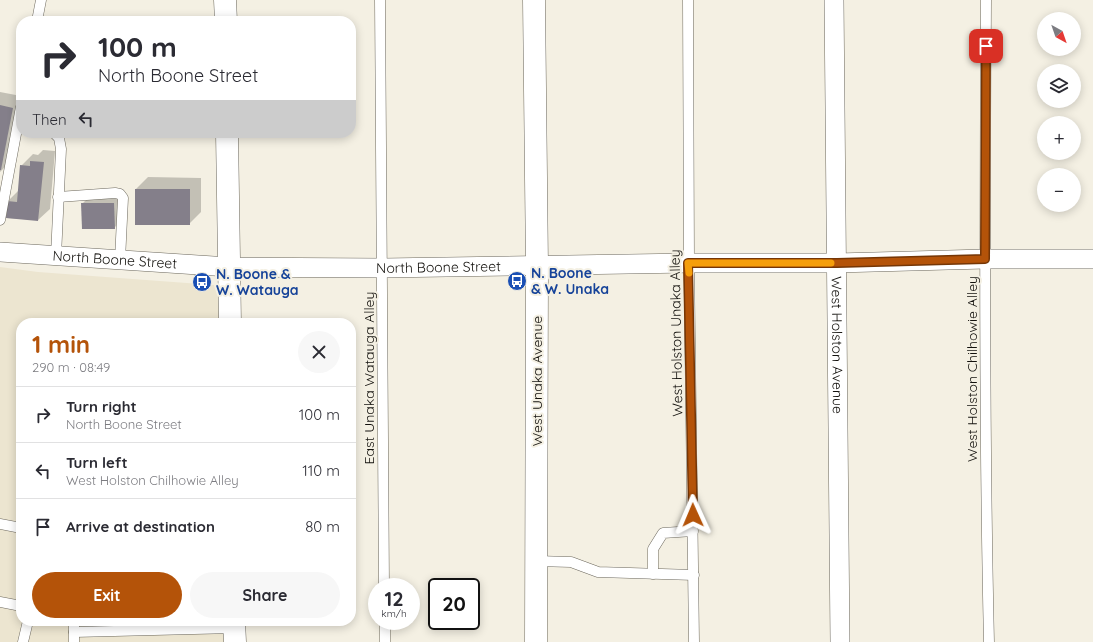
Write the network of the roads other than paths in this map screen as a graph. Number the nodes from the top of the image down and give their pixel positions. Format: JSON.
{"nodes":[{"id":1,"x":41,"y":0,"type":"edge"},
{"id":2,"x":225,"y":0,"type":"edge"},
{"id":3,"x":380,"y":0,"type":"edge"},
{"id":4,"x":534,"y":0,"type":"edge"},
{"id":5,"x":688,"y":0,"type":"edge"},
{"id":6,"x":834,"y":0,"type":"edge"},
{"id":7,"x":986,"y":0,"type":"edge"},
{"id":8,"x":38,"y":16,"type":"edge"},
{"id":9,"x":226,"y":16,"type":"edge"},
{"id":10,"x":17,"y":138,"type":"edge"},
{"id":11,"x":59,"y":138,"type":"edge"},
{"id":12,"x":227,"y":138,"type":"edge"},
{"id":13,"x":58,"y":197,"type":"junction"},
{"id":14,"x":0,"y":220,"type":"edge"},
{"id":15,"x":0,"y":252,"type":"edge"},
{"id":16,"x":56,"y":256,"type":"junction"},
{"id":17,"x":985,"y":259,"type":"junction"},
{"id":18,"x":1093,"y":259,"type":"edge"},
{"id":19,"x":120,"y":260,"type":"junction"},
{"id":20,"x":688,"y":263,"type":"junction"},
{"id":21,"x":837,"y":263,"type":"junction"},
{"id":22,"x":537,"y":266,"type":"junction"},
{"id":23,"x":229,"y":267,"type":"junction"},
{"id":24,"x":383,"y":268,"type":"junction"},
{"id":25,"x":230,"y":318,"type":"edge"},
{"id":26,"x":0,"y":524,"type":"edge"},
{"id":27,"x":16,"y":527,"type":"edge"},
{"id":28,"x":693,"y":530,"type":"junction"},
{"id":29,"x":536,"y":561,"type":"junction"},
{"id":30,"x":653,"y":574,"type":"junction"},
{"id":31,"x":694,"y":575,"type":"junction"},
{"id":32,"x":384,"y":578,"type":"edge"},
{"id":33,"x":0,"y":602,"type":"edge"},
{"id":34,"x":16,"y":605,"type":"edge"},
{"id":35,"x":27,"y":626,"type":"edge"},
{"id":36,"x":74,"y":626,"type":"edge"},
{"id":37,"x":234,"y":630,"type":"edge"},
{"id":38,"x":385,"y":630,"type":"edge"},
{"id":39,"x":74,"y":637,"type":"edge"},
{"id":40,"x":23,"y":642,"type":"edge"},
{"id":41,"x":385,"y":642,"type":"edge"},
{"id":42,"x":536,"y":642,"type":"edge"},
{"id":43,"x":694,"y":642,"type":"edge"},
{"id":44,"x":840,"y":642,"type":"edge"},
{"id":45,"x":989,"y":642,"type":"edge"}],
"edges":[{"from":1,"to":8,"type":"lane"},
{"from":2,"to":9,"type":"main road"},
{"from":3,"to":24,"type":"lane","name":"East Unaka Watauga Alley"},
{"from":4,"to":22,"type":"main road","name":"West Unaka Avenue"},
{"from":5,"to":20,"type":"lane","name":"West Holston Unaka Alley"},
{"from":6,"to":21,"type":"street","name":"West Holston Avenue"},
{"from":7,"to":17,"type":"lane","name":"West Holston Chilhowie Alley"},
{"from":10,"to":14,"type":"lane"},
{"from":11,"to":13,"type":"lane"},
{"from":12,"to":23,"type":"main road"},
{"from":13,"to":16,"type":"lane"},
{"from":13,"to":19,"type":"lane"},
{"from":15,"to":16,"type":"street","name":"North Boone Street"},
{"from":16,"to":19,"type":"street","name":"North Boone Street"},
{"from":17,"to":18,"type":"street","name":"North Boone Street"},
{"from":17,"to":21,"type":"street","name":"North Boone Street"},
{"from":17,"to":45,"type":"lane","name":"West Holston Chilhowie Alley"},
{"from":19,"to":23,"type":"street","name":"North Boone Street"},
{"from":20,"to":21,"type":"street","name":"North Boone Street"},
{"from":20,"to":22,"type":"street","name":"North Boone Street"},
{"from":20,"to":28,"type":"lane","name":"West Holston Unaka Alley"},
{"from":21,"to":44,"type":"street","name":"West Holston Avenue"},
{"from":22,"to":24,"type":"street","name":"North Boone Street"},
{"from":22,"to":29,"type":"main road","name":"West Unaka Avenue"},
{"from":23,"to":24,"type":"street","name":"North Boone Street"},
{"from":23,"to":25,"type":"main road"},
{"from":24,"to":32,"type":"lane","name":"East Unaka Watauga Alley"},
{"from":26,"to":27,"type":"lane"},
{"from":28,"to":30,"type":"lane"},
{"from":28,"to":31,"type":"lane","name":"West Holston Unaka Alley"},
{"from":29,"to":30,"type":"lane"},
{"from":29,"to":42,"type":"main road","name":"West Unaka Avenue"},
{"from":30,"to":31,"type":"lane"},
{"from":31,"to":43,"type":"lane","name":"West Holston Unaka Alley"},
{"from":33,"to":34,"type":"lane"},
{"from":35,"to":40,"type":"lane"},
{"from":36,"to":39,"type":"lane"},
{"from":37,"to":39,"type":"lane"},
{"from":38,"to":41,"type":"lane"}]}
